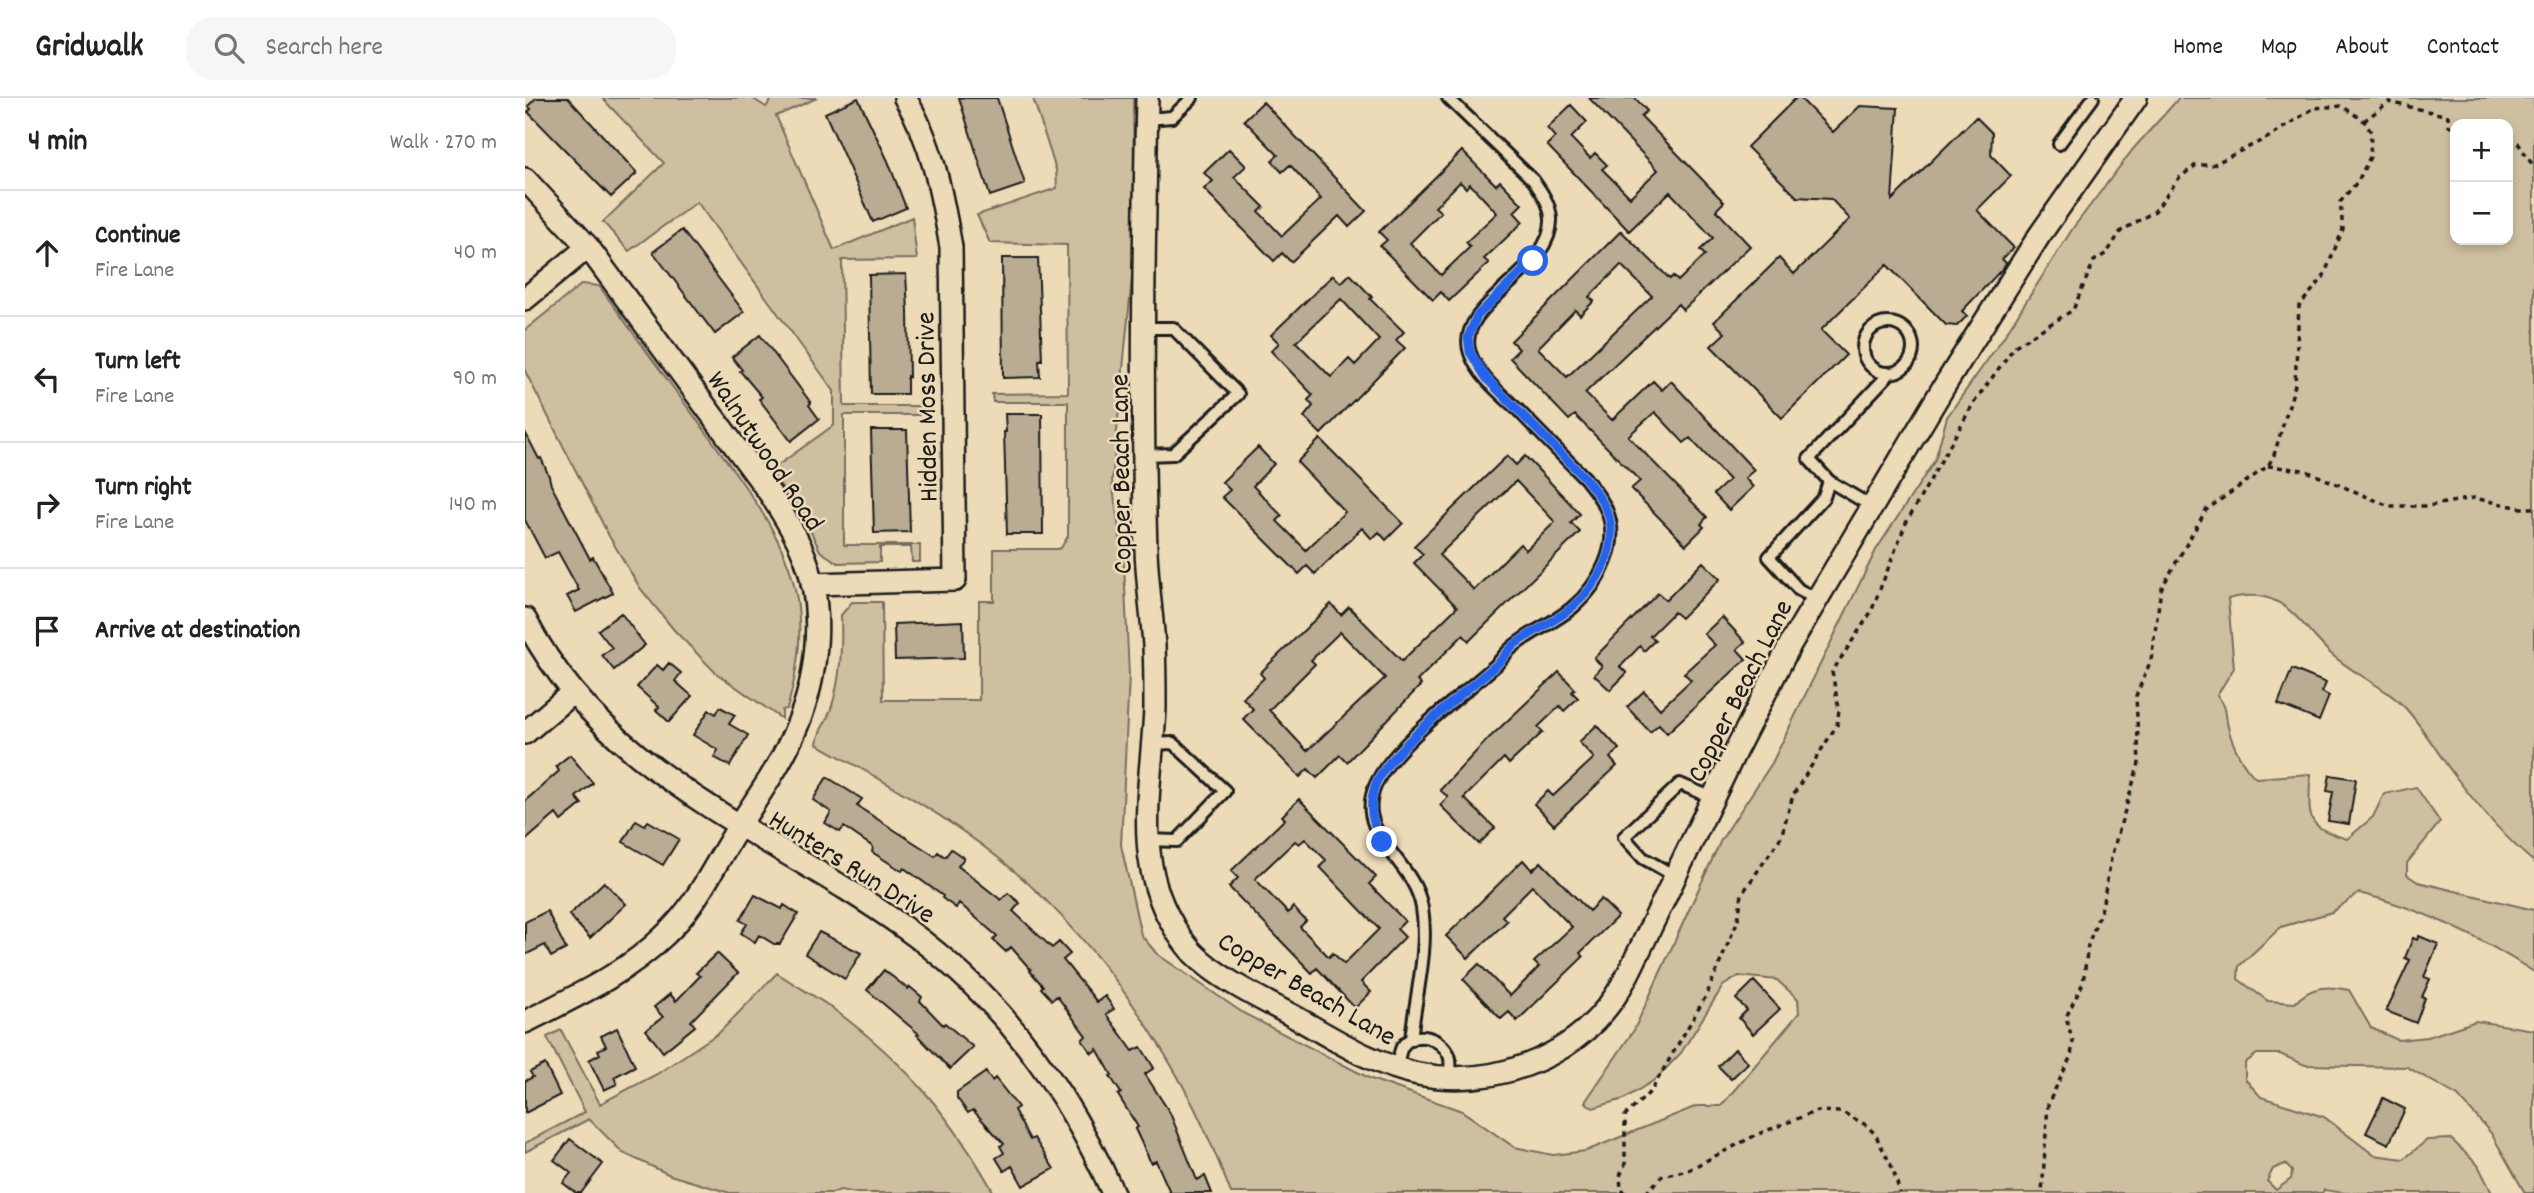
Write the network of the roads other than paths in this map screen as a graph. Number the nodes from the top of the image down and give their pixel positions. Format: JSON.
{"nodes":[{"id":1,"x":905,"y":98,"type":"edge"},
{"id":2,"x":1192,"y":98,"type":"edge"},
{"id":3,"x":1448,"y":98,"type":"edge"},
{"id":4,"x":2093,"y":98,"type":"edge"},
{"id":5,"x":2136,"y":98,"type":"edge"},
{"id":6,"x":1147,"y":108,"type":"edge"},
{"id":7,"x":2059,"y":144,"type":"dead end"},
{"id":8,"x":525,"y":179,"type":"edge"},
{"id":9,"x":588,"y":247,"type":"junction"},
{"id":10,"x":525,"y":299,"type":"edge"},
{"id":11,"x":1144,"y":328,"type":"junction"},
{"id":12,"x":1890,"y":373,"type":"junction"},
{"id":13,"x":1144,"y":456,"type":"junction"},
{"id":14,"x":1829,"y":481,"type":"junction"},
{"id":15,"x":1871,"y":506,"type":"junction"},
{"id":16,"x":812,"y":584,"type":"junction"},
{"id":17,"x":1817,"y":598,"type":"junction"},
{"id":18,"x":525,"y":619,"type":"edge"},
{"id":19,"x":573,"y":692,"type":"junction"},
{"id":20,"x":525,"y":733,"type":"edge"},
{"id":21,"x":1152,"y":744,"type":"junction"},
{"id":22,"x":1713,"y":799,"type":"junction"},
{"id":23,"x":739,"y":826,"type":"junction"},
{"id":24,"x":1147,"y":840,"type":"junction"},
{"id":25,"x":1675,"y":876,"type":"junction"},
{"id":26,"x":525,"y":1022,"type":"edge"},
{"id":27,"x":1411,"y":1040,"type":"junction"},
{"id":28,"x":1397,"y":1070,"type":"junction"},
{"id":29,"x":1449,"y":1078,"type":"junction"},
{"id":30,"x":1112,"y":1193,"type":"edge"}],
"edges":[{"from":1,"to":16,"type":"street","name":"Hidden Moss Drive"},
{"from":2,"to":6,"type":"lane"},
{"from":3,"to":27,"type":"lane"},
{"from":4,"to":7,"type":"lane"},
{"from":5,"to":15,"type":"street","name":"Copper Beach Lane"},
{"from":6,"to":11,"type":"street","name":"Copper Beach Lane"},
{"from":8,"to":9,"type":"street","name":"Walnutwood Road"},
{"from":9,"to":10,"type":"street"},
{"from":9,"to":16,"type":"street","name":"Walnutwood Road"},
{"from":11,"to":13,"type":"street","name":"Copper Beach Lane"},
{"from":11,"to":13,"type":"lane"},
{"from":12,"to":12,"type":"lane"},
{"from":12,"to":14,"type":"lane"},
{"from":13,"to":21,"type":"street","name":"Copper Beach Lane"},
{"from":14,"to":15,"type":"lane"},
{"from":14,"to":17,"type":"lane"},
{"from":15,"to":17,"type":"street","name":"Copper Beach Lane"},
{"from":16,"to":23,"type":"street","name":"Walnutwood Road"},
{"from":17,"to":22,"type":"street","name":"Copper Beach Lane"},
{"from":18,"to":19,"type":"street","name":"Hunters Run Drive"},
{"from":19,"to":20,"type":"street"},
{"from":19,"to":23,"type":"street","name":"Hunters Run Drive"},
{"from":21,"to":24,"type":"street","name":"Copper Beach Lane"},
{"from":21,"to":24,"type":"lane"},
{"from":22,"to":25,"type":"street","name":"Copper Beach Lane"},
{"from":22,"to":25,"type":"lane"},
{"from":23,"to":26,"type":"street","name":"Walnutwood Road"},
{"from":23,"to":30,"type":"street","name":"Hunters Run Drive"},
{"from":24,"to":28,"type":"street","name":"Copper Beach Lane"},
{"from":25,"to":29,"type":"street","name":"Copper Beach Lane"},
{"from":27,"to":28,"type":"lane"},
{"from":27,"to":29,"type":"lane"},
{"from":28,"to":29,"type":"street","name":"Copper Beach Lane"}]}
